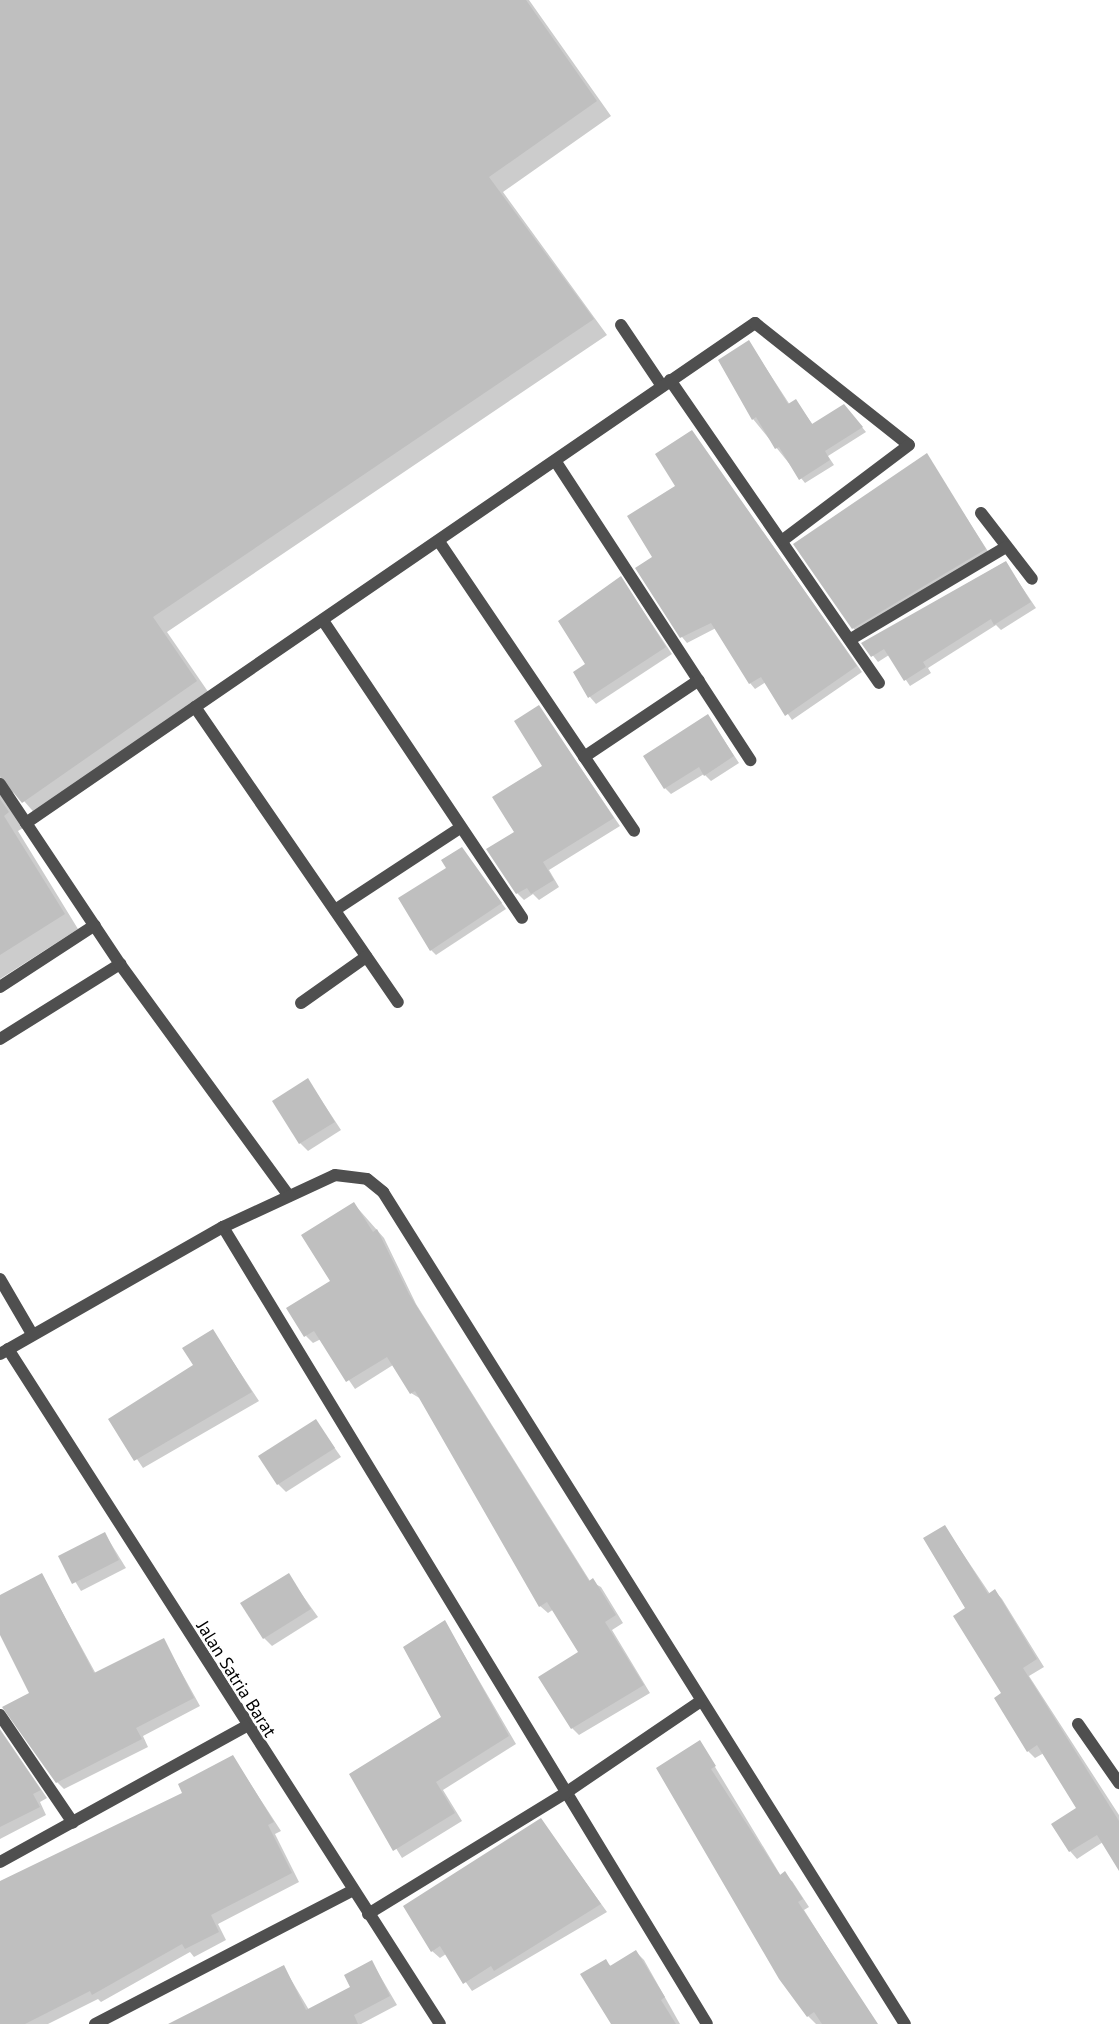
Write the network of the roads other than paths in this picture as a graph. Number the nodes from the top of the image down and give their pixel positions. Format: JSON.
{"nodes":[{"id":1,"x":621,"y":325,"type":"dead end"},
{"id":2,"x":666,"y":383,"type":"junction"},
{"id":3,"x":556,"y":462,"type":"junction"},
{"id":4,"x":981,"y":513,"type":"dead end"},
{"id":5,"x":783,"y":540,"type":"junction"},
{"id":6,"x":440,"y":543,"type":"junction"},
{"id":7,"x":1006,"y":548,"type":"junction"},
{"id":8,"x":1032,"y":579,"type":"dead end"},
{"id":9,"x":324,"y":622,"type":"junction"},
{"id":10,"x":851,"y":639,"type":"junction"},
{"id":11,"x":699,"y":680,"type":"junction"},
{"id":12,"x":879,"y":683,"type":"dead end"},
{"id":13,"x":195,"y":707,"type":"junction"},
{"id":14,"x":584,"y":757,"type":"junction"},
{"id":15,"x":750,"y":760,"type":"dead end"},
{"id":16,"x":0,"y":784,"type":"edge"},
{"id":17,"x":26,"y":823,"type":"junction"},
{"id":18,"x":460,"y":828,"type":"junction"},
{"id":19,"x":634,"y":831,"type":"dead end"},
{"id":20,"x":335,"y":910,"type":"junction"},
{"id":21,"x":522,"y":918,"type":"dead end"},
{"id":22,"x":95,"y":926,"type":"junction"},
{"id":23,"x":366,"y":957,"type":"junction"},
{"id":24,"x":120,"y":964,"type":"junction"},
{"id":25,"x":0,"y":987,"type":"edge"},
{"id":26,"x":398,"y":1002,"type":"dead end"},
{"id":27,"x":300,"y":1003,"type":"dead end"},
{"id":28,"x":0,"y":1039,"type":"edge"},
{"id":29,"x":289,"y":1196,"type":"junction"},
{"id":30,"x":223,"y":1227,"type":"junction"},
{"id":31,"x":0,"y":1279,"type":"edge"},
{"id":32,"x":32,"y":1334,"type":"junction"},
{"id":33,"x":4,"y":1351,"type":"edge"},
{"id":34,"x":701,"y":1701,"type":"junction"},
{"id":35,"x":0,"y":1714,"type":"edge"},
{"id":36,"x":1078,"y":1724,"type":"dead end"},
{"id":37,"x":245,"y":1727,"type":"junction"},
{"id":38,"x":1119,"y":1783,"type":"edge"},
{"id":39,"x":564,"y":1794,"type":"junction"},
{"id":40,"x":73,"y":1823,"type":"junction"},
{"id":41,"x":0,"y":1862,"type":"edge"},
{"id":42,"x":352,"y":1891,"type":"junction"},
{"id":43,"x":368,"y":1914,"type":"junction"},
{"id":44,"x":95,"y":2024,"type":"edge"},
{"id":45,"x":440,"y":2024,"type":"edge"},
{"id":46,"x":707,"y":2024,"type":"edge"},
{"id":47,"x":905,"y":2024,"type":"edge"}],
"edges":[{"from":1,"to":2,"type":"street"},
{"from":2,"to":3,"type":"street"},
{"from":2,"to":5,"type":"street"},
{"from":2,"to":5,"type":"street"},
{"from":3,"to":6,"type":"street"},
{"from":3,"to":11,"type":"street"},
{"from":4,"to":7,"type":"street"},
{"from":5,"to":10,"type":"street"},
{"from":6,"to":9,"type":"street"},
{"from":6,"to":14,"type":"street"},
{"from":7,"to":8,"type":"street"},
{"from":7,"to":10,"type":"street"},
{"from":9,"to":13,"type":"street"},
{"from":9,"to":18,"type":"street"},
{"from":10,"to":12,"type":"street"},
{"from":11,"to":14,"type":"street"},
{"from":11,"to":15,"type":"street"},
{"from":13,"to":17,"type":"street"},
{"from":13,"to":20,"type":"street"},
{"from":14,"to":19,"type":"street"},
{"from":16,"to":17,"type":"street"},
{"from":17,"to":22,"type":"street"},
{"from":18,"to":20,"type":"street"},
{"from":18,"to":21,"type":"street"},
{"from":20,"to":23,"type":"street"},
{"from":22,"to":24,"type":"street"},
{"from":22,"to":25,"type":"street"},
{"from":23,"to":26,"type":"street"},
{"from":23,"to":27,"type":"street"},
{"from":24,"to":28,"type":"street"},
{"from":24,"to":29,"type":"street"},
{"from":29,"to":30,"type":"street"},
{"from":29,"to":34,"type":"street"},
{"from":30,"to":32,"type":"street"},
{"from":30,"to":39,"type":"street"},
{"from":31,"to":32,"type":"street"},
{"from":32,"to":33,"type":"street"},
{"from":33,"to":37,"type":"street","name":"Jalan Satria Barat"},
{"from":34,"to":39,"type":"street"},
{"from":34,"to":47,"type":"street"},
{"from":35,"to":40,"type":"street"},
{"from":36,"to":38,"type":"street"},
{"from":37,"to":40,"type":"street"},
{"from":37,"to":42,"type":"street","name":"Jalan Satria Barat"},
{"from":39,"to":43,"type":"street"},
{"from":39,"to":46,"type":"street"},
{"from":40,"to":41,"type":"street"},
{"from":42,"to":43,"type":"street","name":"Jalan Satria Barat"},
{"from":42,"to":44,"type":"street"},
{"from":43,"to":45,"type":"street","name":"Jalan Satria Barat"}]}
